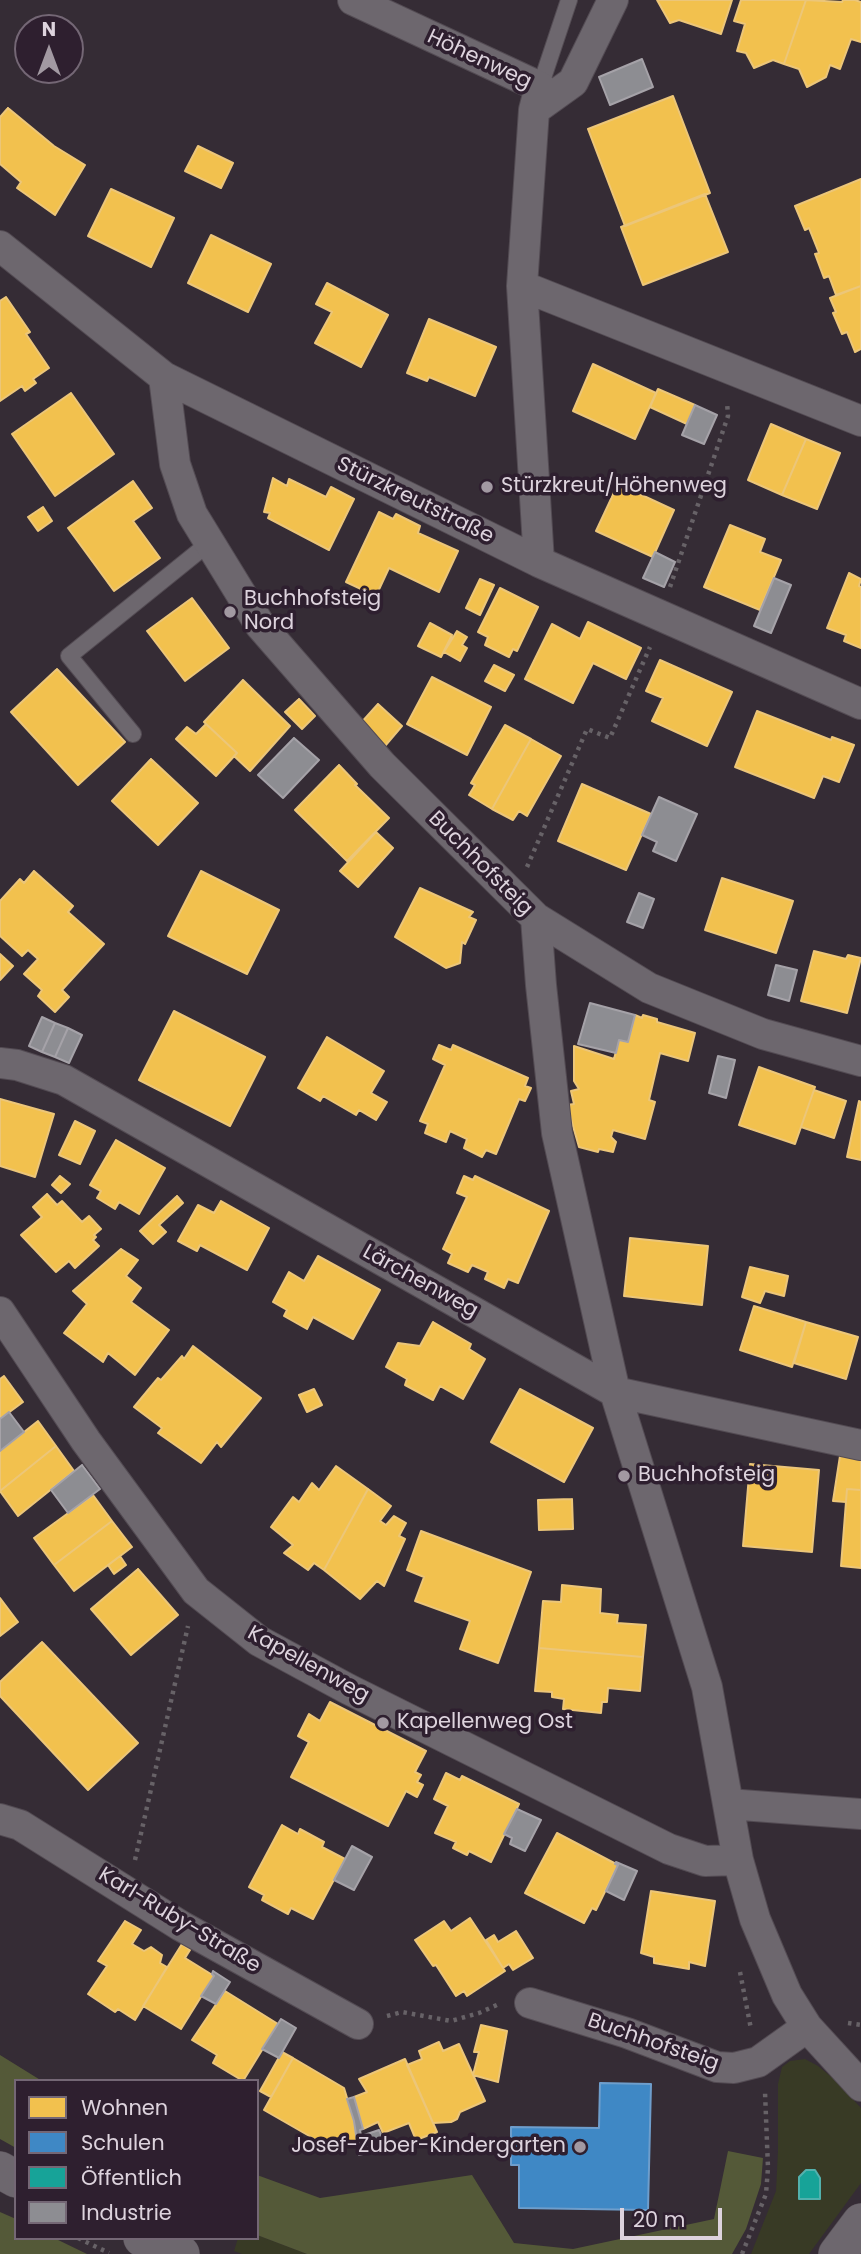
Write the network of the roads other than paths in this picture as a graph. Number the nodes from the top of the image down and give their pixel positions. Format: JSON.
{"nodes":[{"id":1,"x":353,"y":0,"type":"edge"},
{"id":2,"x":569,"y":0,"type":"edge"},
{"id":3,"x":614,"y":0,"type":"edge"},
{"id":4,"x":537,"y":99,"type":"junction"},
{"id":5,"x":0,"y":246,"type":"edge"},
{"id":6,"x":522,"y":286,"type":"junction"},
{"id":7,"x":164,"y":377,"type":"junction"},
{"id":8,"x":861,"y":421,"type":"edge"},
{"id":9,"x":209,"y":543,"type":"junction"},
{"id":10,"x":539,"y":562,"type":"junction"},
{"id":11,"x":861,"y":704,"type":"edge"},
{"id":12,"x":133,"y":734,"type":"dead end"},
{"id":13,"x":536,"y":918,"type":"junction"},
{"id":14,"x":861,"y":1061,"type":"edge"},
{"id":15,"x":0,"y":1063,"type":"edge"},
{"id":16,"x":0,"y":1311,"type":"edge"},
{"id":17,"x":615,"y":1392,"type":"junction"},
{"id":18,"x":861,"y":1446,"type":"edge"},
{"id":19,"x":728,"y":1804,"type":"junction"},
{"id":20,"x":861,"y":1814,"type":"edge"},
{"id":21,"x":0,"y":1819,"type":"edge"},
{"id":22,"x":738,"y":1860,"type":"junction"},
{"id":23,"x":530,"y":2003,"type":"road end"},
{"id":24,"x":358,"y":2024,"type":"road end"},
{"id":25,"x":807,"y":2026,"type":"junction"},
{"id":26,"x":861,"y":2086,"type":"edge"},
{"id":27,"x":147,"y":2240,"type":"edge"},
{"id":28,"x":181,"y":2254,"type":"edge"}],
"edges":[{"from":1,"to":4,"type":"street","name":"Höhenweg"},
{"from":2,"to":4,"type":"lane"},
{"from":3,"to":4,"type":"street"},
{"from":4,"to":6,"type":"street","name":"Höhenweg"},
{"from":5,"to":7,"type":"street","name":"Stürzkreutstraße"},
{"from":6,"to":8,"type":"street"},
{"from":6,"to":10,"type":"street","name":"Höhenweg"},
{"from":7,"to":9,"type":"street","name":"Buchhofsteig"},
{"from":7,"to":10,"type":"street","name":"Stürzkreutstraße"},
{"from":9,"to":12,"type":"lane"},
{"from":9,"to":13,"type":"street","name":"Buchhofsteig"},
{"from":10,"to":11,"type":"street","name":"Stürzkreutstraße"},
{"from":13,"to":14,"type":"street"},
{"from":13,"to":17,"type":"street","name":"Buchhofsteig"},
{"from":15,"to":17,"type":"street","name":"Lärchenweg"},
{"from":16,"to":22,"type":"street","name":"Kapellenweg"},
{"from":17,"to":18,"type":"street","name":"Lärchenweg"},
{"from":17,"to":19,"type":"street","name":"Buchhofsteig"},
{"from":19,"to":20,"type":"street"},
{"from":19,"to":22,"type":"street","name":"Buchhofsteig"},
{"from":21,"to":24,"type":"street","name":"Karl-Ruby-Straße"},
{"from":22,"to":25,"type":"street","name":"Buchhofsteig"},
{"from":23,"to":25,"type":"street","name":"Buchhofsteig"},
{"from":25,"to":26,"type":"street","name":"Buchhofsteig"},
{"from":27,"to":28,"type":"street"}]}
